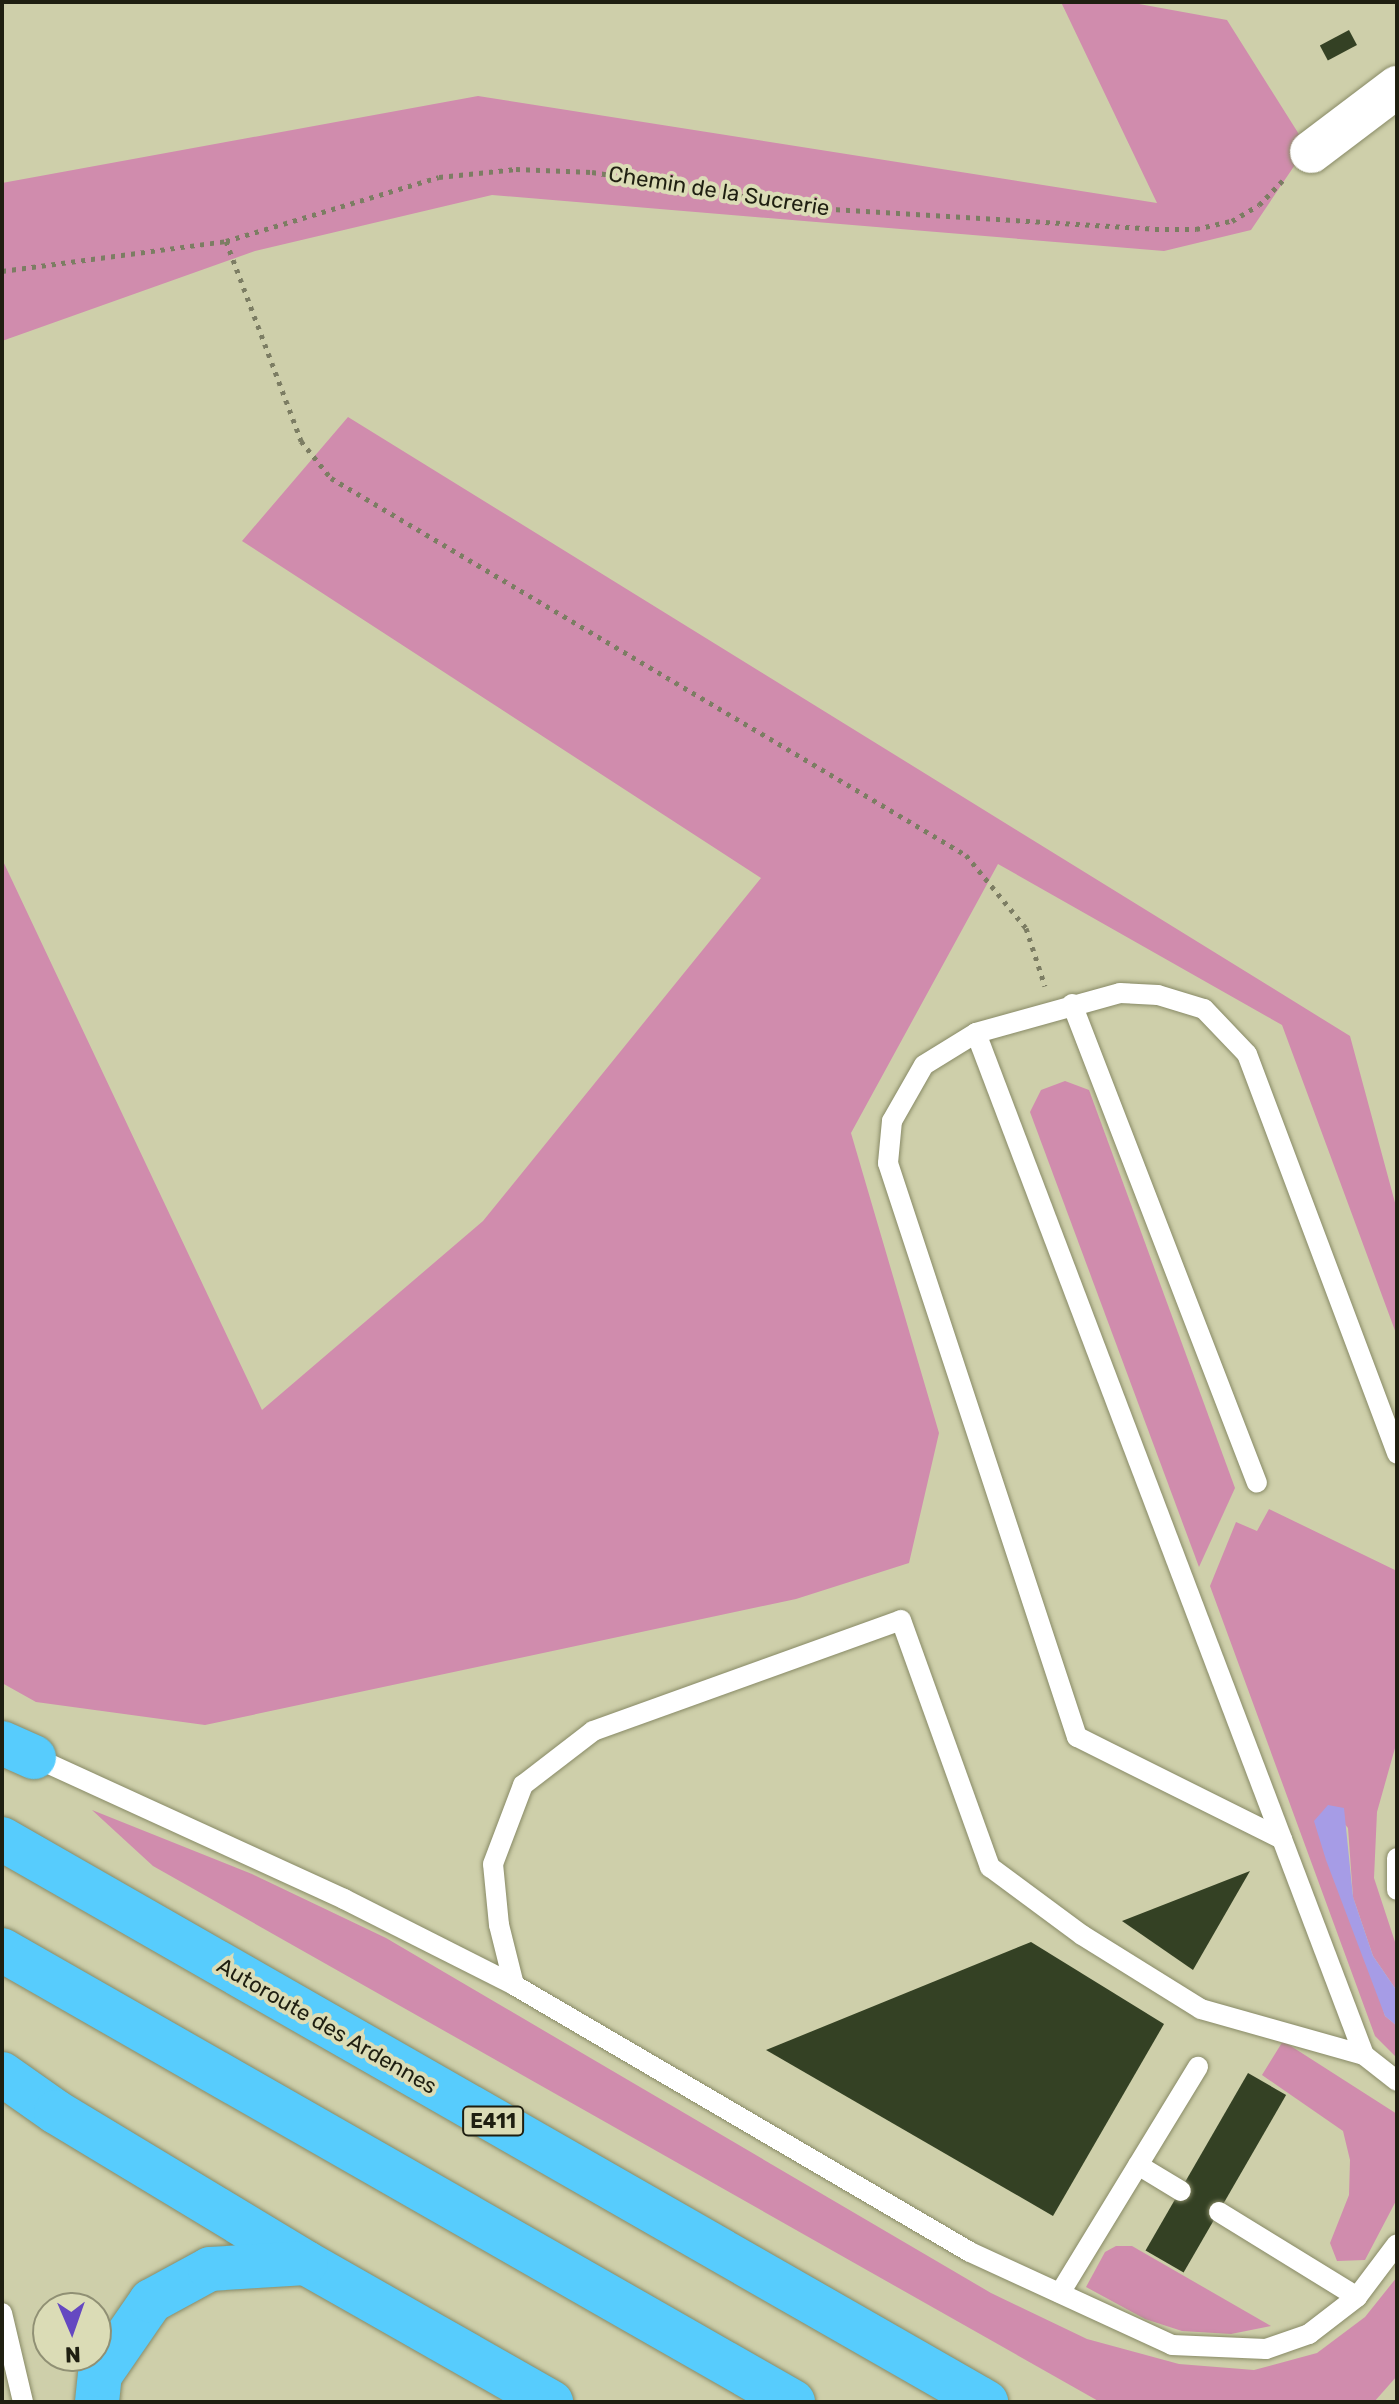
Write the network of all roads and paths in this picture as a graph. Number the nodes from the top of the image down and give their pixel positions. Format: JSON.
{"nodes":[{"id":1,"x":1397,"y":87,"type":"edge"},
{"id":2,"x":1311,"y":152,"type":"joint"},
{"id":3,"x":226,"y":241,"type":"junction"},
{"id":4,"x":2,"y":271,"type":"edge"},
{"id":5,"x":1072,"y":1004,"type":"junction"},
{"id":6,"x":1052,"y":1010,"type":"junction"},
{"id":7,"x":976,"y":1033,"type":"junction"},
{"id":8,"x":1397,"y":1454,"type":"edge"},
{"id":9,"x":1257,"y":1483,"type":"dead end"},
{"id":10,"x":18,"y":1750,"type":"edge"},
{"id":11,"x":2,"y":1839,"type":"edge"},
{"id":12,"x":1282,"y":1839,"type":"junction"},
{"id":13,"x":1397,"y":1858,"type":"edge"},
{"id":14,"x":1397,"y":1890,"type":"edge"},
{"id":15,"x":2,"y":1950,"type":"edge"},
{"id":16,"x":514,"y":1985,"type":"junction"},
{"id":17,"x":1364,"y":2055,"type":"junction"},
{"id":18,"x":1198,"y":2067,"type":"dead end"},
{"id":19,"x":2,"y":2074,"type":"edge"},
{"id":20,"x":1397,"y":2081,"type":"edge"},
{"id":21,"x":1138,"y":2165,"type":"junction"},
{"id":22,"x":1181,"y":2191,"type":"dead end"},
{"id":23,"x":1219,"y":2212,"type":"dead end"},
{"id":24,"x":1397,"y":2244,"type":"edge"},
{"id":25,"x":306,"y":2263,"type":"junction"},
{"id":26,"x":1060,"y":2293,"type":"junction"},
{"id":27,"x":1357,"y":2297,"type":"junction"},
{"id":28,"x":2,"y":2313,"type":"edge"},
{"id":29,"x":23,"y":2402,"type":"edge"},
{"id":30,"x":97,"y":2402,"type":"edge"},
{"id":31,"x":551,"y":2402,"type":"edge"},
{"id":32,"x":793,"y":2402,"type":"edge"},
{"id":33,"x":986,"y":2402,"type":"edge"}],
"edges":[{"from":1,"to":2,"type":"street"},
{"from":2,"to":3,"type":"path","name":"Chemin de la Sucrerie"},
{"from":3,"to":4,"type":"path","name":"Chemin de la Sucrerie"},
{"from":3,"to":6,"type":"path"},
{"from":5,"to":6,"type":"lane"},
{"from":5,"to":8,"type":"lane"},
{"from":5,"to":9,"type":"lane"},
{"from":6,"to":7,"type":"lane"},
{"from":7,"to":12,"type":"lane"},
{"from":7,"to":12,"type":"lane"},
{"from":10,"to":16,"type":"lane"},
{"from":11,"to":33,"type":"highway","name":"Autoroute des Ardennes","number":"E411"},
{"from":12,"to":17,"type":"lane"},
{"from":13,"to":14,"type":"lane"},
{"from":15,"to":32,"type":"highway"},
{"from":16,"to":17,"type":"lane"},
{"from":16,"to":26,"type":"lane"},
{"from":17,"to":20,"type":"lane"},
{"from":18,"to":21,"type":"lane"},
{"from":19,"to":25,"type":"highway"},
{"from":21,"to":22,"type":"lane"},
{"from":21,"to":26,"type":"lane"},
{"from":23,"to":27,"type":"lane"},
{"from":24,"to":27,"type":"lane"},
{"from":25,"to":30,"type":"highway"},
{"from":25,"to":31,"type":"highway"},
{"from":26,"to":27,"type":"lane"},
{"from":28,"to":29,"type":"lane"}]}
